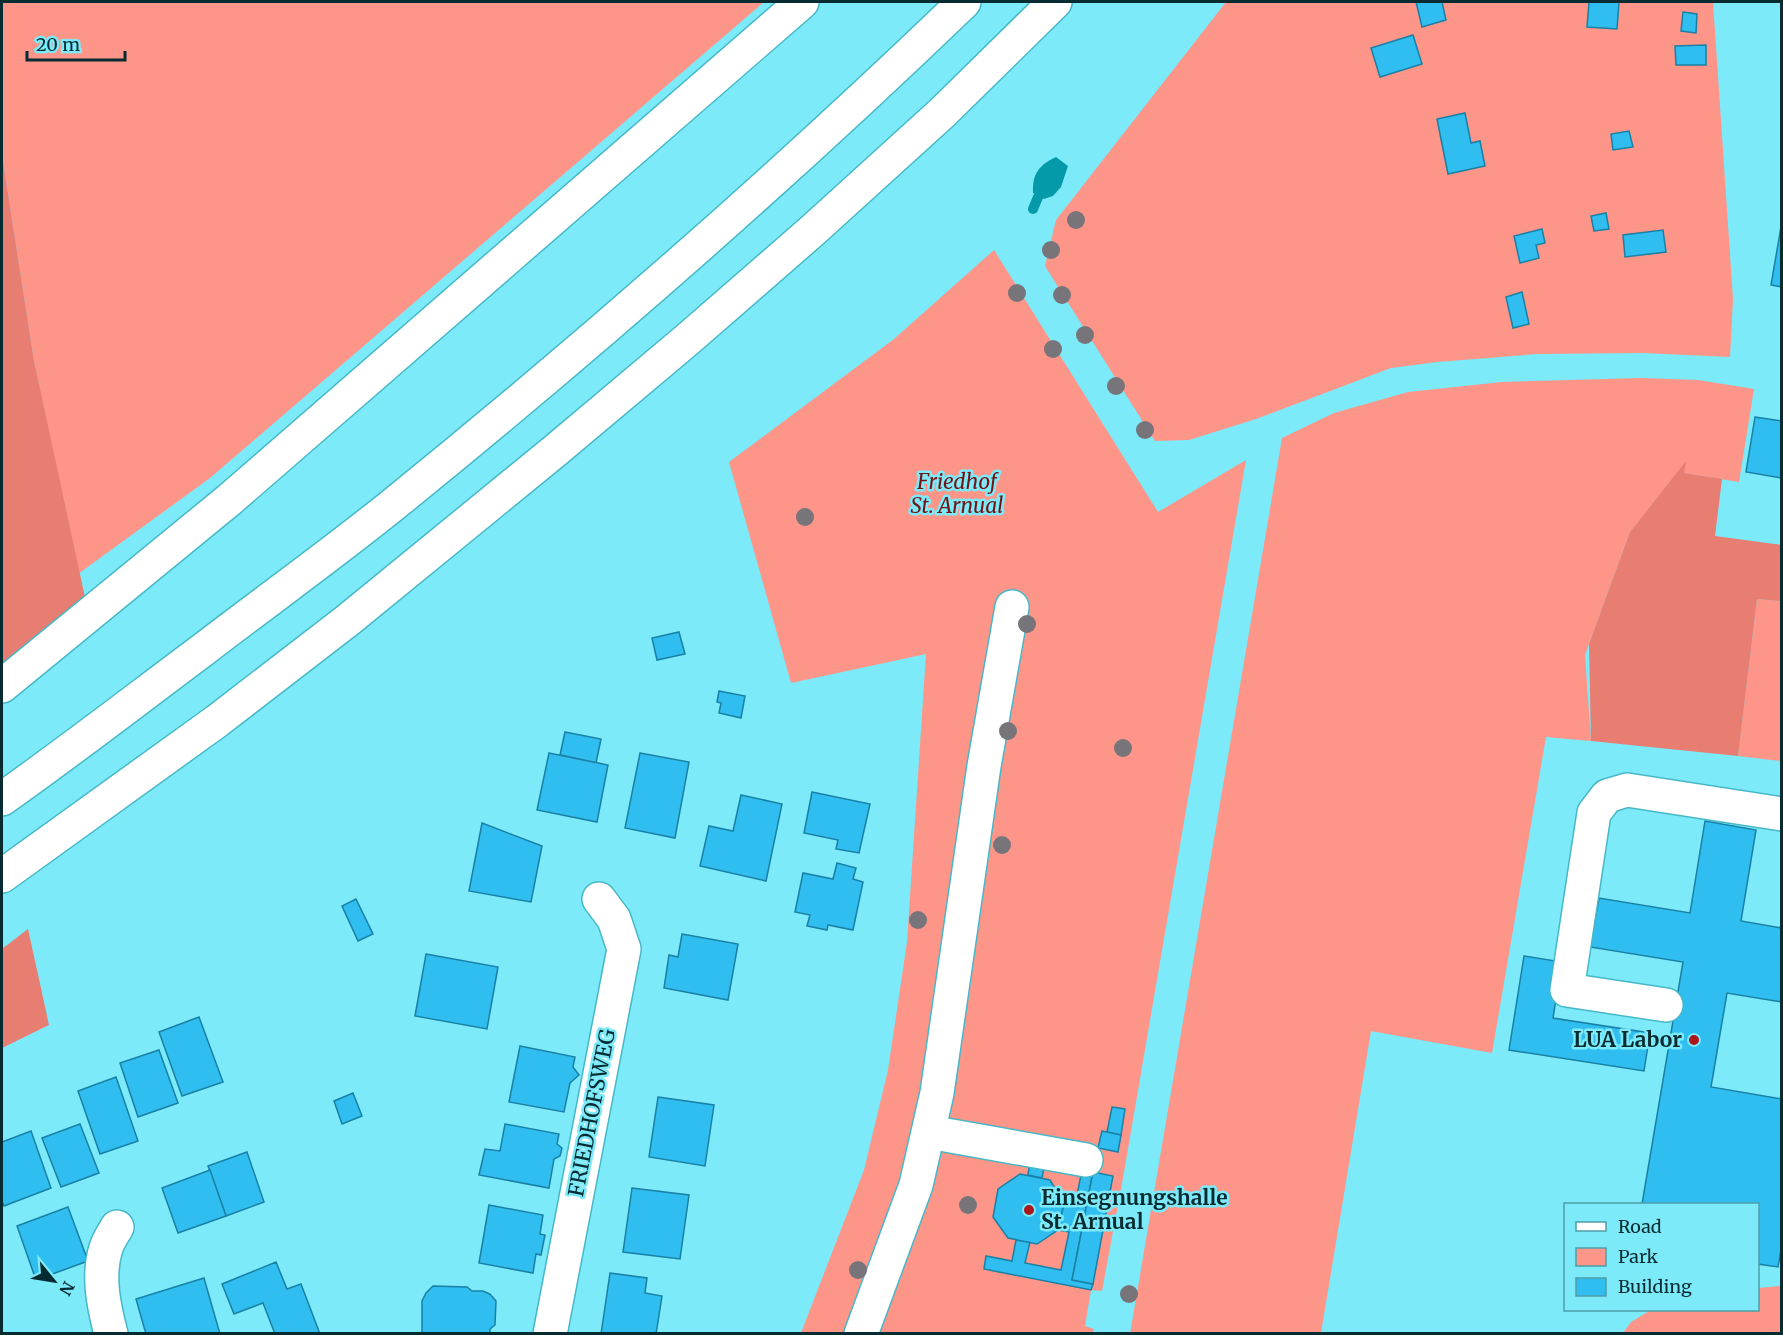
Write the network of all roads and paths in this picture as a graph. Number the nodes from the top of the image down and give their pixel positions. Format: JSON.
{"nodes":[{"id":1,"x":802,"y":2,"type":"edge"},
{"id":2,"x":964,"y":2,"type":"edge"},
{"id":3,"x":1055,"y":2,"type":"edge"},
{"id":4,"x":1012,"y":607,"type":"dead end"},
{"id":5,"x":2,"y":686,"type":"edge"},
{"id":6,"x":2,"y":799,"type":"edge"},
{"id":7,"x":1782,"y":814,"type":"edge"},
{"id":8,"x":2,"y":876,"type":"edge"},
{"id":9,"x":599,"y":899,"type":"dead end"},
{"id":10,"x":1666,"y":1005,"type":"dead end"},
{"id":11,"x":929,"y":1132,"type":"junction"},
{"id":12,"x":1086,"y":1160,"type":"dead end"},
{"id":13,"x":117,"y":1227,"type":"dead end"},
{"id":14,"x":111,"y":1334,"type":"edge"},
{"id":15,"x":550,"y":1334,"type":"edge"},
{"id":16,"x":861,"y":1334,"type":"edge"}],
"edges":[{"from":1,"to":5,"type":"main road"},
{"from":2,"to":6,"type":"main road"},
{"from":3,"to":8,"type":"main road"},
{"from":4,"to":11,"type":"main road"},
{"from":7,"to":10,"type":"main road"},
{"from":9,"to":15,"type":"main road","name":"FRIEDHOFSWEG"},
{"from":11,"to":12,"type":"main road"},
{"from":11,"to":16,"type":"main road"},
{"from":13,"to":14,"type":"main road"}]}
